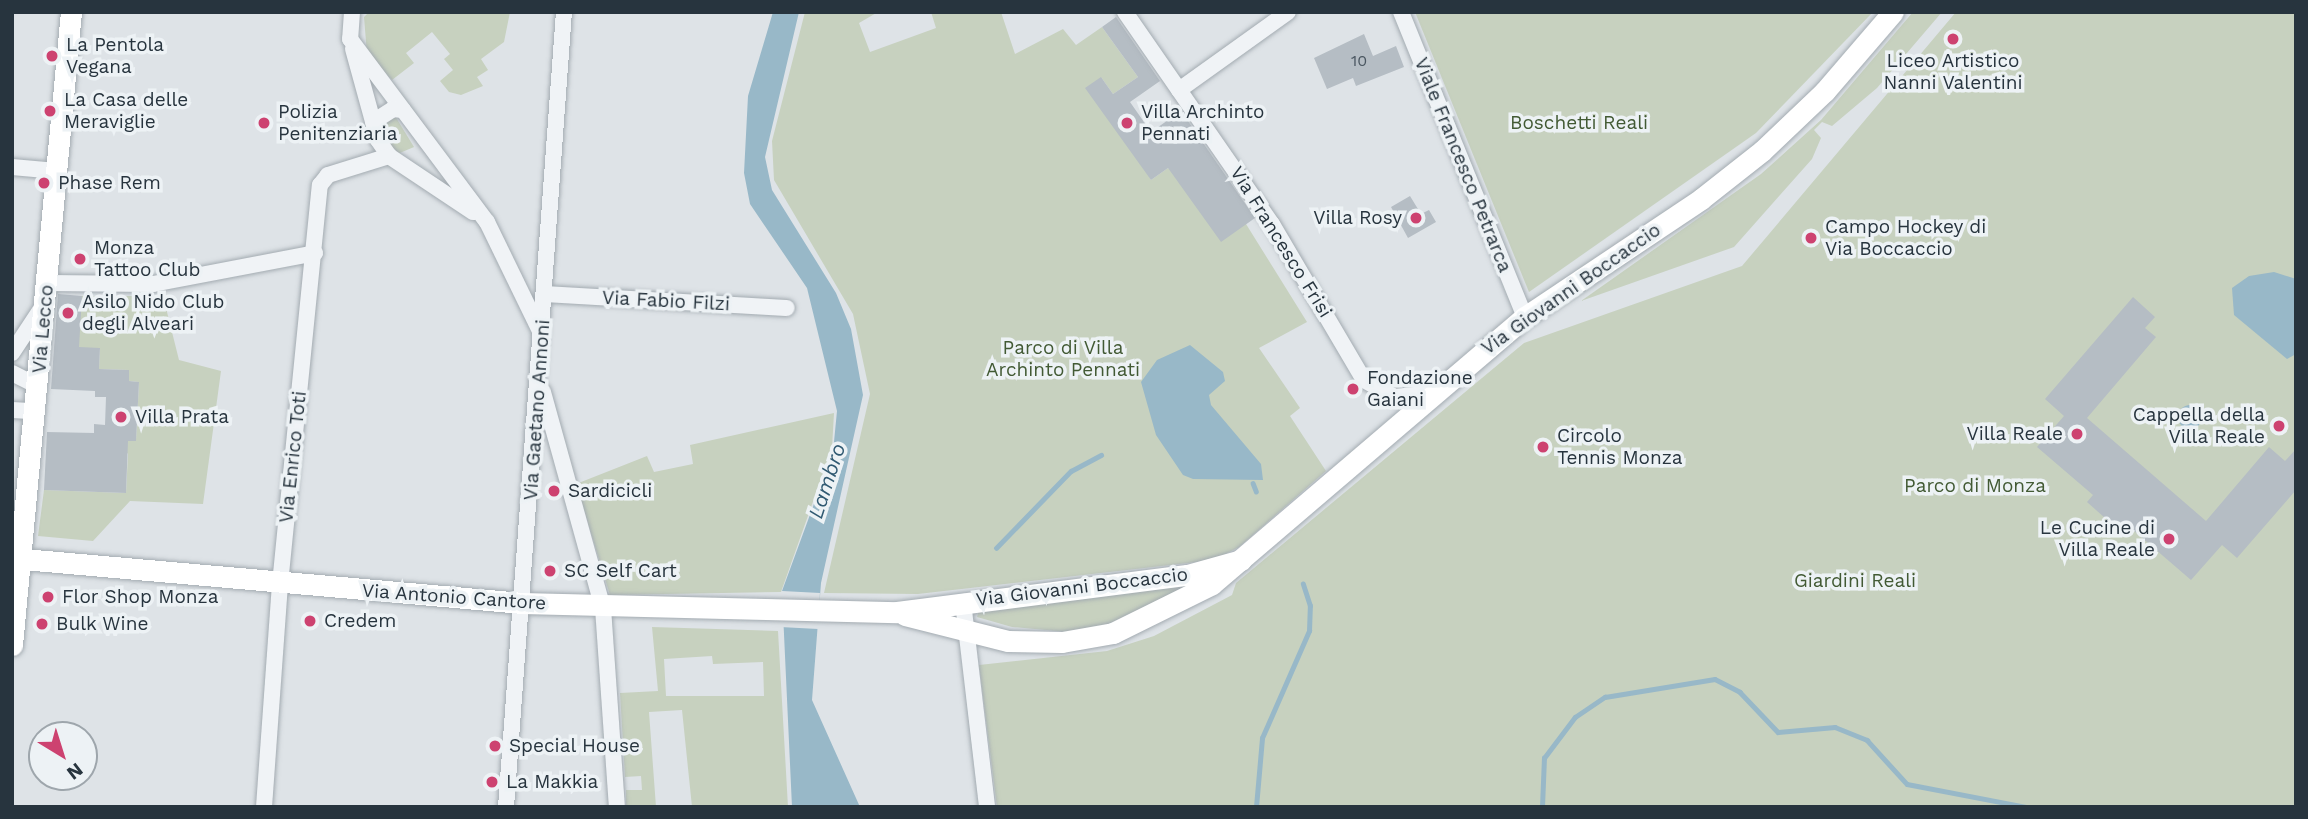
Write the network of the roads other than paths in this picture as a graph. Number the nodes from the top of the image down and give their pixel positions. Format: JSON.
{"nodes":[{"id":1,"x":71,"y":12,"type":"edge"},
{"id":2,"x":343,"y":12,"type":"edge"},
{"id":3,"x":352,"y":12,"type":"edge"},
{"id":4,"x":564,"y":12,"type":"edge"},
{"id":5,"x":1125,"y":12,"type":"edge"},
{"id":6,"x":1288,"y":12,"type":"edge"},
{"id":7,"x":1401,"y":12,"type":"edge"},
{"id":8,"x":1893,"y":12,"type":"edge"},
{"id":9,"x":350,"y":39,"type":"junction"},
{"id":10,"x":1180,"y":90,"type":"junction"},
{"id":11,"x":402,"y":110,"type":"junction"},
{"id":12,"x":373,"y":122,"type":"junction"},
{"id":13,"x":426,"y":143,"type":"junction"},
{"id":14,"x":389,"y":156,"type":"junction"},
{"id":15,"x":406,"y":166,"type":"junction"},
{"id":16,"x":12,"y":167,"type":"edge"},
{"id":17,"x":57,"y":172,"type":"junction"},
{"id":18,"x":487,"y":222,"type":"junction"},
{"id":19,"x":314,"y":253,"type":"junction"},
{"id":20,"x":46,"y":292,"type":"junction"},
{"id":21,"x":544,"y":294,"type":"junction"},
{"id":22,"x":787,"y":308,"type":"dead end"},
{"id":23,"x":1525,"y":317,"type":"junction"},
{"id":24,"x":543,"y":338,"type":"junction"},
{"id":25,"x":12,"y":353,"type":"edge"},
{"id":26,"x":12,"y":373,"type":"edge"},
{"id":27,"x":539,"y":380,"type":"junction"},
{"id":28,"x":37,"y":386,"type":"junction"},
{"id":29,"x":1433,"y":393,"type":"junction"},
{"id":30,"x":12,"y":410,"type":"edge"},
{"id":31,"x":34,"y":411,"type":"junction"},
{"id":32,"x":17,"y":559,"type":"edge"},
{"id":33,"x":1241,"y":560,"type":"junction"},
{"id":34,"x":280,"y":584,"type":"junction"},
{"id":35,"x":963,"y":602,"type":"junction"},
{"id":36,"x":522,"y":603,"type":"junction"},
{"id":37,"x":603,"y":608,"type":"junction"},
{"id":38,"x":897,"y":612,"type":"junction"},
{"id":39,"x":967,"y":633,"type":"junction"},
{"id":40,"x":12,"y":645,"type":"edge"},
{"id":41,"x":264,"y":807,"type":"edge"},
{"id":42,"x":506,"y":807,"type":"edge"},
{"id":43,"x":617,"y":807,"type":"edge"},
{"id":44,"x":987,"y":807,"type":"edge"}],
"edges":[{"from":1,"to":17,"type":"main road","name":"Via Lecco"},
{"from":2,"to":9,"type":"street"},
{"from":3,"to":9,"type":"street"},
{"from":4,"to":21,"type":"street","name":"Via Gaetano Annoni"},
{"from":5,"to":10,"type":"street","name":"Via Francesco Frisi"},
{"from":6,"to":10,"type":"street"},
{"from":7,"to":23,"type":"street","name":"Viale Francesco Petrarca"},
{"from":8,"to":23,"type":"main road","name":"Via Giovanni Boccaccio"},
{"from":9,"to":11,"type":"street"},
{"from":9,"to":12,"type":"street"},
{"from":10,"to":29,"type":"street","name":"Via Francesco Frisi"},
{"from":11,"to":12,"type":"street"},
{"from":11,"to":13,"type":"street"},
{"from":12,"to":14,"type":"street"},
{"from":13,"to":15,"type":"street"},
{"from":13,"to":18,"type":"street"},
{"from":14,"to":15,"type":"street"},
{"from":14,"to":19,"type":"street","name":"Via Enrico Toti"},
{"from":15,"to":18,"type":"street"},
{"from":16,"to":17,"type":"street"},
{"from":17,"to":20,"type":"main road","name":"Via Lecco"},
{"from":18,"to":24,"type":"street"},
{"from":19,"to":20,"type":"street"},
{"from":19,"to":34,"type":"street","name":"Via Enrico Toti"},
{"from":20,"to":25,"type":"street"},
{"from":20,"to":28,"type":"main road","name":"Via Lecco"},
{"from":21,"to":22,"type":"street","name":"Via Fabio Filzi"},
{"from":21,"to":24,"type":"street","name":"Via Gaetano Annoni"},
{"from":23,"to":29,"type":"main road","name":"Via Giovanni Boccaccio"},
{"from":24,"to":27,"type":"street","name":"Via Gaetano Annoni"},
{"from":26,"to":28,"type":"street"},
{"from":27,"to":36,"type":"street","name":"Via Gaetano Annoni"},
{"from":27,"to":37,"type":"street"},
{"from":28,"to":31,"type":"main road","name":"Via Lecco"},
{"from":29,"to":33,"type":"main road","name":"Via Giovanni Boccaccio"},
{"from":30,"to":31,"type":"street"},
{"from":31,"to":32,"type":"main road","name":"Via Lecco"},
{"from":32,"to":34,"type":"main road","name":"Via Antonio Cantore"},
{"from":32,"to":40,"type":"main road","name":"Via Lecco"},
{"from":33,"to":35,"type":"main road","name":"Via Giovanni Boccaccio"},
{"from":33,"to":39,"type":"main road","name":"Via Giovanni Boccaccio"},
{"from":34,"to":36,"type":"main road","name":"Via Antonio Cantore"},
{"from":34,"to":41,"type":"street","name":"Via Enrico Toti"},
{"from":35,"to":38,"type":"main road","name":"Via Giovanni Boccaccio"},
{"from":35,"to":39,"type":"street","name":"Via Giovanni Boccaccio"},
{"from":36,"to":37,"type":"main road","name":"Via Antonio Cantore"},
{"from":36,"to":42,"type":"street","name":"Via Gaetano Annoni"},
{"from":37,"to":38,"type":"main road","name":"Via Antonio Cantore"},
{"from":37,"to":43,"type":"street"},
{"from":38,"to":39,"type":"main road","name":"Via Giovanni Boccaccio"},
{"from":39,"to":44,"type":"street","name":"Via Giovanni Boccaccio"}]}
